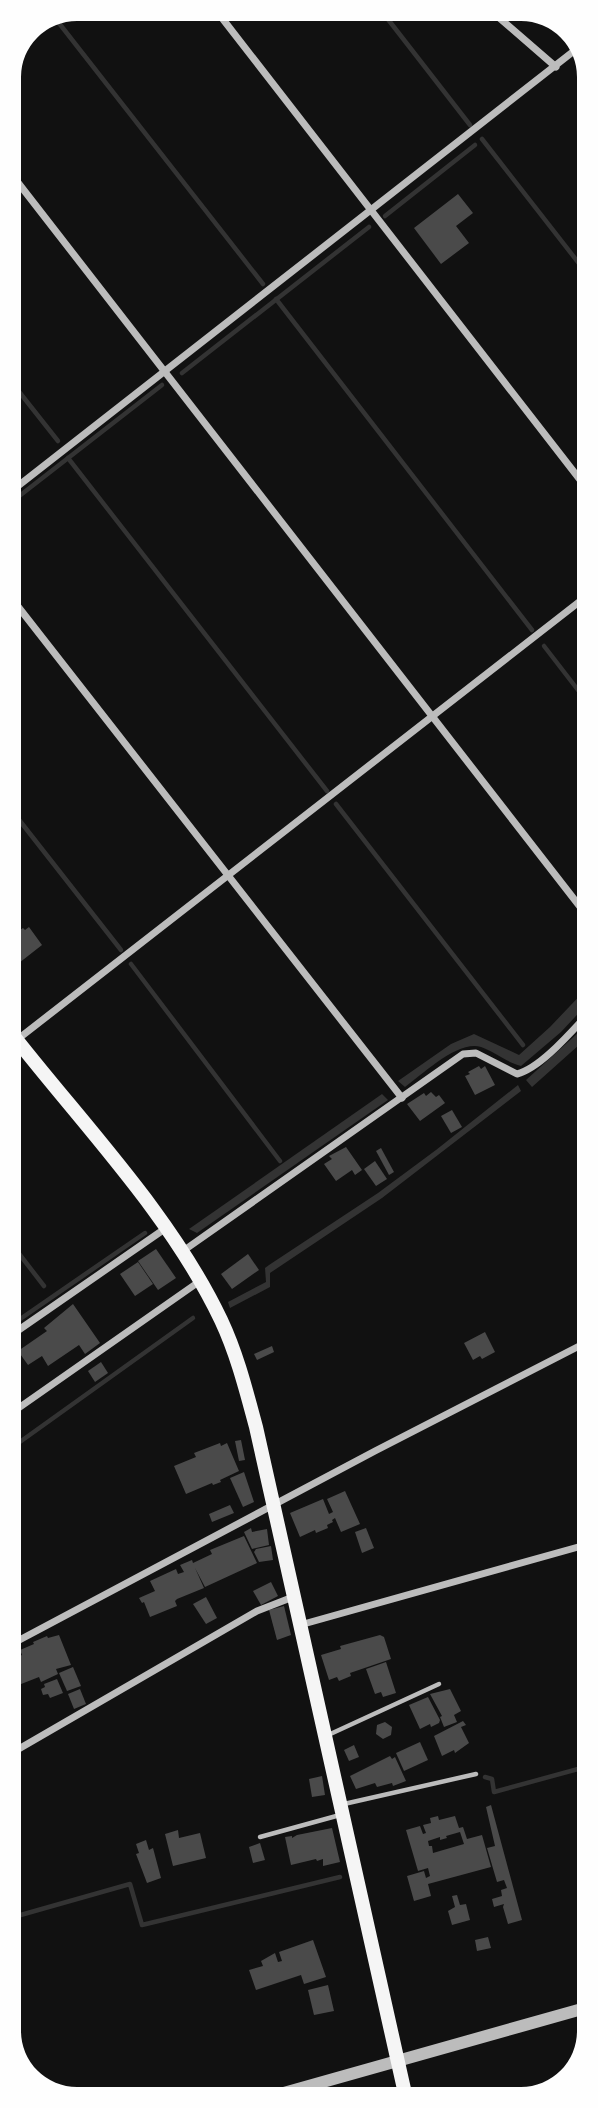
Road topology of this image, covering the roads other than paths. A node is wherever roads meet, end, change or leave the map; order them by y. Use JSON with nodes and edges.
{"nodes":[{"id":1,"x":224,"y":21,"type":"edge"},
{"id":2,"x":503,"y":21,"type":"edge"},
{"id":3,"x":572,"y":53,"type":"edge"},
{"id":4,"x":556,"y":67,"type":"junction"},
{"id":5,"x":21,"y":187,"type":"edge"},
{"id":6,"x":372,"y":211,"type":"junction"},
{"id":7,"x":164,"y":372,"type":"junction"},
{"id":8,"x":577,"y":476,"type":"edge"},
{"id":9,"x":21,"y":484,"type":"edge"},
{"id":10,"x":577,"y":605,"type":"edge"},
{"id":11,"x":21,"y":610,"type":"edge"},
{"id":12,"x":433,"y":717,"type":"junction"},
{"id":13,"x":229,"y":877,"type":"junction"},
{"id":14,"x":577,"y":901,"type":"edge"},
{"id":15,"x":577,"y":1026,"type":"edge"},
{"id":16,"x":21,"y":1032,"type":"edge"},
{"id":17,"x":21,"y":1050,"type":"edge"},
{"id":18,"x":402,"y":1098,"type":"junction"},
{"id":19,"x":167,"y":1227,"type":"junction"},
{"id":20,"x":183,"y":1251,"type":"junction"},
{"id":21,"x":201,"y":1281,"type":"junction"},
{"id":22,"x":21,"y":1328,"type":"edge"},
{"id":23,"x":577,"y":1347,"type":"edge"},
{"id":24,"x":21,"y":1406,"type":"edge"},
{"id":25,"x":273,"y":1505,"type":"junction"},
{"id":26,"x":577,"y":1547,"type":"edge"},
{"id":27,"x":293,"y":1597,"type":"junction"},
{"id":28,"x":299,"y":1625,"type":"junction"},
{"id":29,"x":21,"y":1639,"type":"edge"},
{"id":30,"x":439,"y":1684,"type":"dead end"},
{"id":31,"x":326,"y":1736,"type":"junction"},
{"id":32,"x":21,"y":1748,"type":"edge"},
{"id":33,"x":476,"y":1774,"type":"dead end"},
{"id":34,"x":342,"y":1810,"type":"junction"},
{"id":35,"x":260,"y":1837,"type":"dead end"},
{"id":36,"x":577,"y":2010,"type":"edge"},
{"id":37,"x":397,"y":2063,"type":"junction"},
{"id":38,"x":307,"y":2087,"type":"edge"},
{"id":39,"x":403,"y":2087,"type":"edge"}],
"edges":[{"from":1,"to":6,"type":"street"},
{"from":2,"to":4,"type":"street"},
{"from":3,"to":4,"type":"street"},
{"from":4,"to":6,"type":"street"},
{"from":5,"to":7,"type":"street"},
{"from":6,"to":7,"type":"street"},
{"from":6,"to":8,"type":"street"},
{"from":7,"to":9,"type":"street"},
{"from":7,"to":12,"type":"street"},
{"from":10,"to":12,"type":"street"},
{"from":11,"to":13,"type":"street"},
{"from":12,"to":13,"type":"street"},
{"from":12,"to":14,"type":"street"},
{"from":13,"to":16,"type":"street"},
{"from":13,"to":18,"type":"street"},
{"from":15,"to":18,"type":"street"},
{"from":17,"to":19,"type":"main road"},
{"from":18,"to":20,"type":"street"},
{"from":19,"to":20,"type":"main road"},
{"from":19,"to":22,"type":"street"},
{"from":20,"to":21,"type":"main road"},
{"from":21,"to":24,"type":"street"},
{"from":21,"to":25,"type":"main road"},
{"from":23,"to":25,"type":"street"},
{"from":25,"to":27,"type":"main road"},
{"from":25,"to":29,"type":"street"},
{"from":26,"to":28,"type":"street"},
{"from":27,"to":28,"type":"main road"},
{"from":27,"to":32,"type":"street"},
{"from":28,"to":31,"type":"main road"},
{"from":30,"to":31,"type":"lane"},
{"from":31,"to":34,"type":"main road"},
{"from":33,"to":34,"type":"lane"},
{"from":34,"to":35,"type":"lane"},
{"from":34,"to":37,"type":"main road"},
{"from":36,"to":37,"type":"street"},
{"from":37,"to":38,"type":"street"},
{"from":37,"to":39,"type":"main road"}]}
